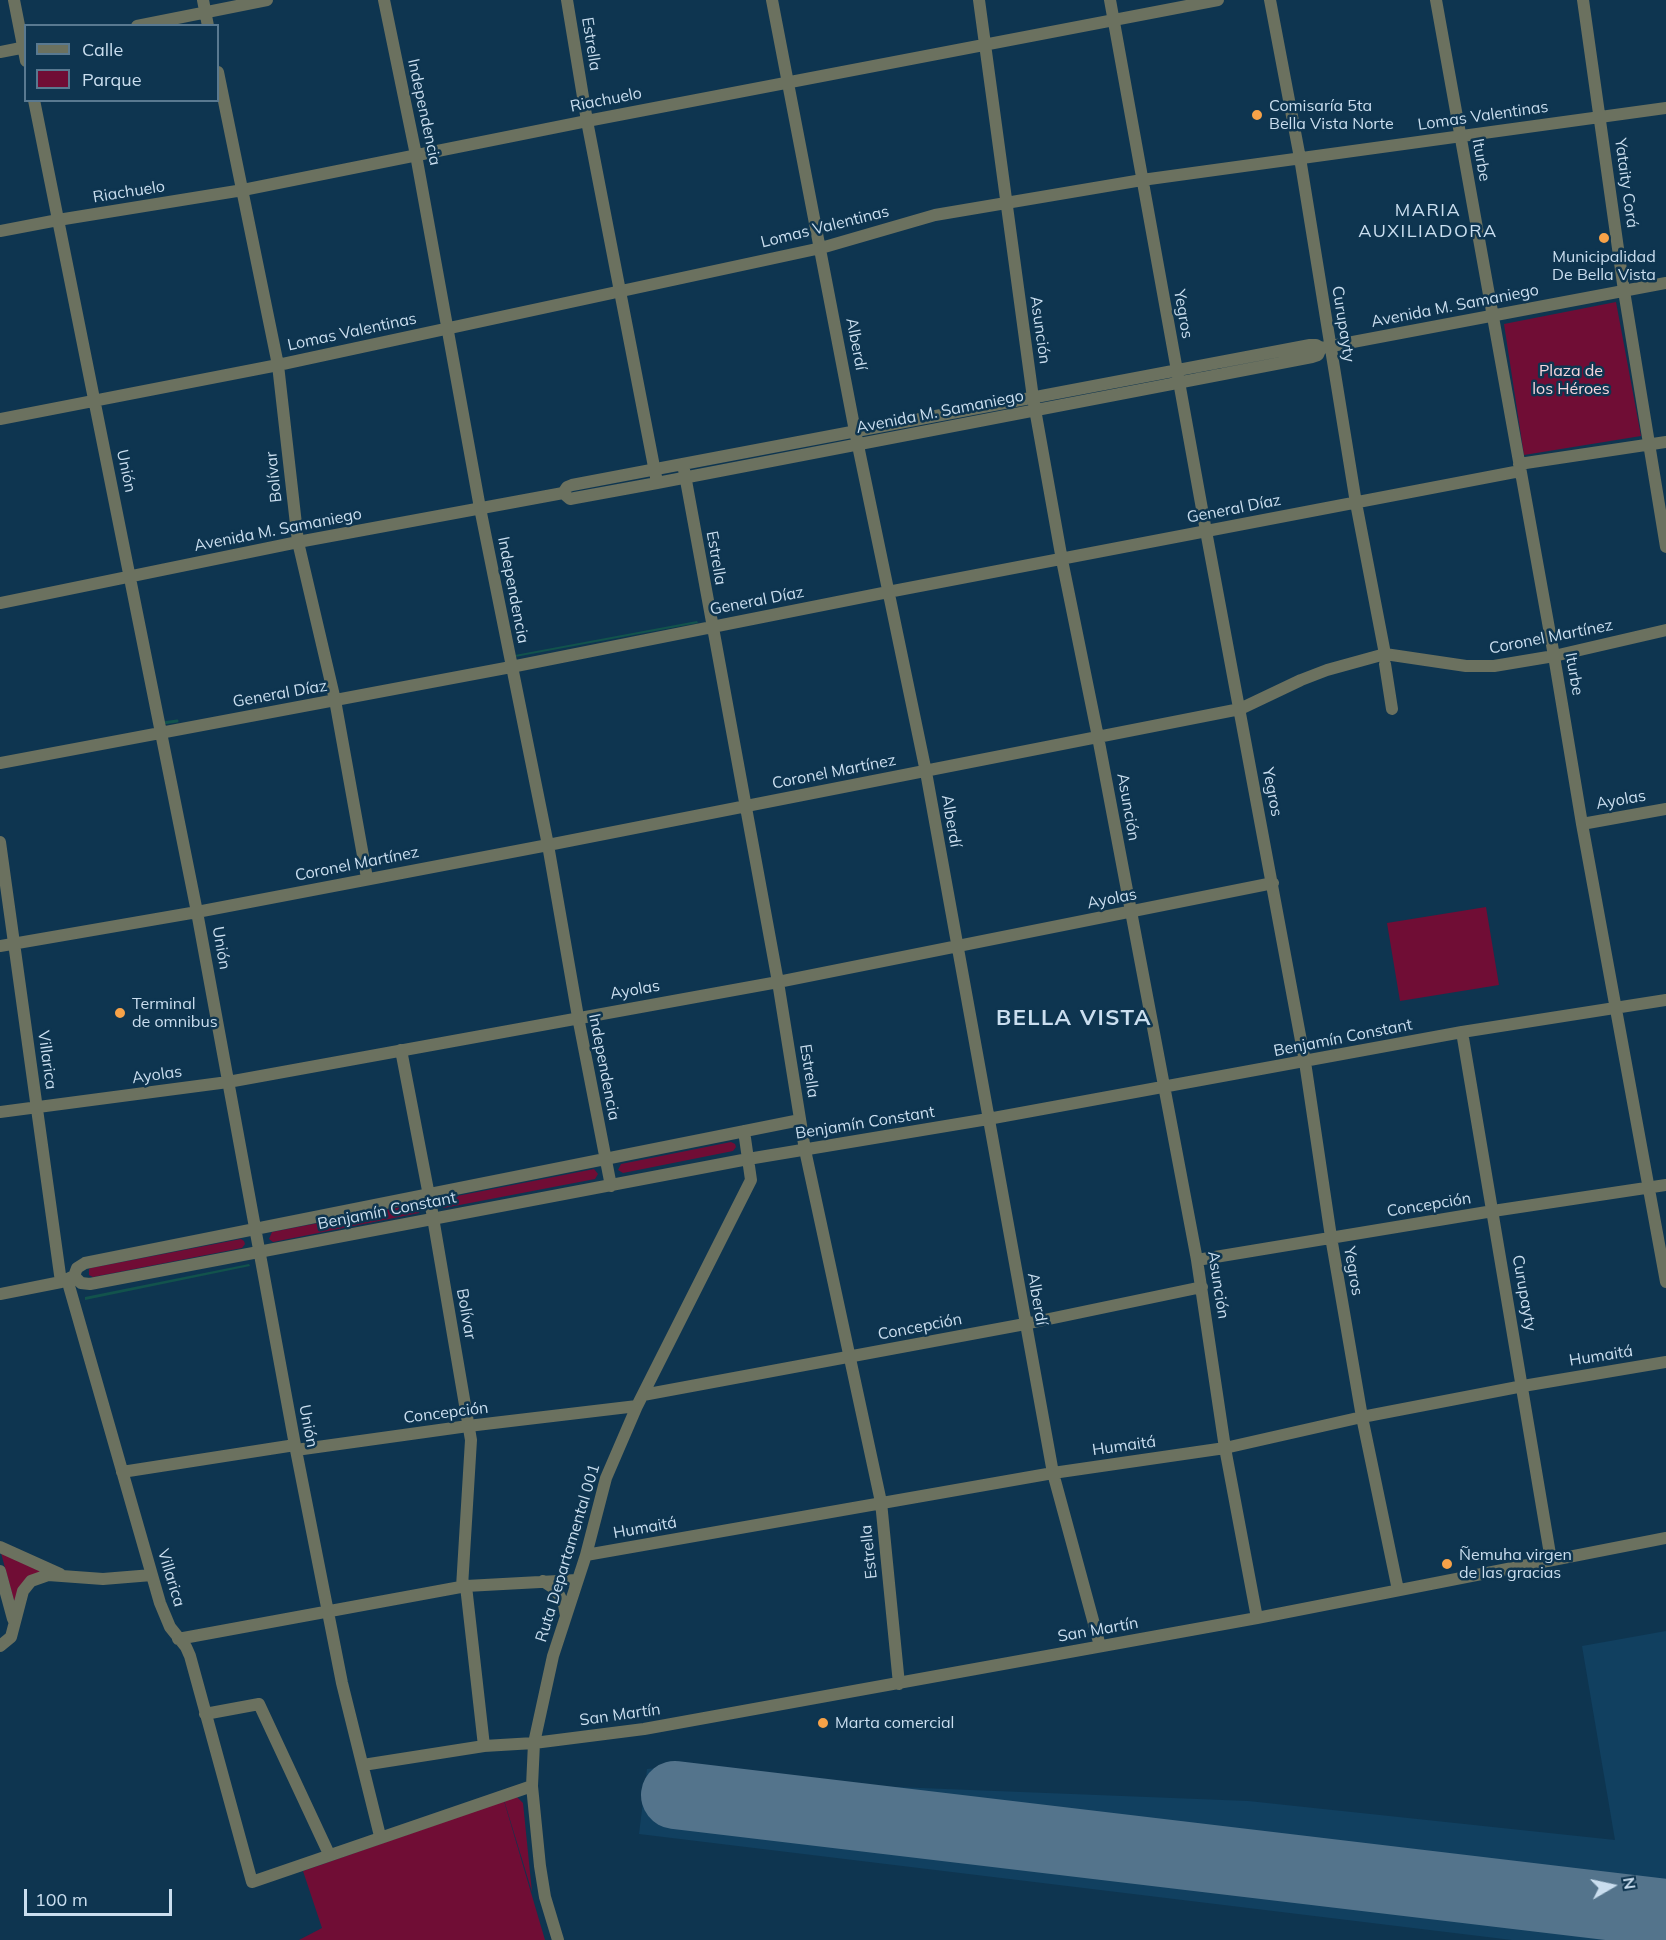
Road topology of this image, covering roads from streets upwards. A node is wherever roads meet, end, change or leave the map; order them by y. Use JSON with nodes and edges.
{"nodes":[{"id":1,"x":14,"y":0,"type":"edge"},
{"id":2,"x":267,"y":0,"type":"edge"},
{"id":3,"x":384,"y":0,"type":"edge"},
{"id":4,"x":567,"y":0,"type":"edge"},
{"id":5,"x":772,"y":0,"type":"edge"},
{"id":6,"x":979,"y":0,"type":"edge"},
{"id":7,"x":1110,"y":0,"type":"edge"},
{"id":8,"x":1218,"y":0,"type":"edge"},
{"id":9,"x":1270,"y":0,"type":"edge"},
{"id":10,"x":1436,"y":0,"type":"edge"},
{"id":11,"x":1583,"y":0,"type":"edge"},
{"id":12,"x":204,"y":6,"type":"edge"},
{"id":13,"x":1113,"y":19,"type":"junction"},
{"id":14,"x":144,"y":24,"type":"edge"},
{"id":15,"x":208,"y":24,"type":"edge"},
{"id":16,"x":983,"y":44,"type":"junction"},
{"id":17,"x":24,"y":48,"type":"edge"},
{"id":18,"x":0,"y":52,"type":"edge"},
{"id":19,"x":219,"y":77,"type":"edge"},
{"id":20,"x":788,"y":83,"type":"junction"},
{"id":21,"x":34,"y":102,"type":"edge"},
{"id":22,"x":1666,"y":108,"type":"edge"},
{"id":23,"x":1600,"y":117,"type":"junction"},
{"id":24,"x":587,"y":121,"type":"junction"},
{"id":25,"x":1460,"y":136,"type":"junction"},
{"id":26,"x":416,"y":155,"type":"junction"},
{"id":27,"x":1300,"y":158,"type":"junction"},
{"id":28,"x":1142,"y":180,"type":"junction"},
{"id":29,"x":243,"y":190,"type":"junction"},
{"id":30,"x":1006,"y":203,"type":"junction"},
{"id":31,"x":58,"y":220,"type":"junction"},
{"id":32,"x":0,"y":231,"type":"edge"},
{"id":33,"x":820,"y":248,"type":"junction"},
{"id":34,"x":1666,"y":283,"type":"edge"},
{"id":35,"x":1624,"y":291,"type":"junction"},
{"id":36,"x":620,"y":292,"type":"junction"},
{"id":37,"x":1492,"y":316,"type":"junction"},
{"id":38,"x":448,"y":329,"type":"junction"},
{"id":39,"x":1325,"y":347,"type":"junction"},
{"id":40,"x":278,"y":365,"type":"junction"},
{"id":41,"x":1178,"y":376,"type":"junction"},
{"id":42,"x":94,"y":401,"type":"junction"},
{"id":43,"x":1034,"y":404,"type":"junction"},
{"id":44,"x":0,"y":419,"type":"edge"},
{"id":45,"x":855,"y":431,"type":"junction"},
{"id":46,"x":1666,"y":442,"type":"edge"},
{"id":47,"x":858,"y":444,"type":"junction"},
{"id":48,"x":1651,"y":445,"type":"junction"},
{"id":49,"x":684,"y":464,"type":"junction"},
{"id":50,"x":1519,"y":467,"type":"junction"},
{"id":51,"x":654,"y":469,"type":"junction"},
{"id":52,"x":686,"y":477,"type":"junction"},
{"id":53,"x":657,"y":483,"type":"junction"},
{"id":54,"x":563,"y":493,"type":"junction"},
{"id":55,"x":1356,"y":503,"type":"junction"},
{"id":56,"x":480,"y":508,"type":"junction"},
{"id":57,"x":1206,"y":531,"type":"junction"},
{"id":58,"x":298,"y":542,"type":"junction"},
{"id":59,"x":1666,"y":547,"type":"edge"},
{"id":60,"x":1062,"y":560,"type":"junction"},
{"id":61,"x":131,"y":577,"type":"junction"},
{"id":62,"x":888,"y":592,"type":"junction"},
{"id":63,"x":0,"y":603,"type":"edge"},
{"id":64,"x":711,"y":622,"type":"junction"},
{"id":65,"x":1666,"y":630,"type":"edge"},
{"id":66,"x":1554,"y":656,"type":"junction"},
{"id":67,"x":1385,"y":659,"type":"junction"},
{"id":68,"x":509,"y":660,"type":"junction"},
{"id":69,"x":333,"y":694,"type":"junction"},
{"id":70,"x":1240,"y":709,"type":"junction"},
{"id":71,"x":1392,"y":709,"type":"dead end"},
{"id":72,"x":160,"y":727,"type":"junction"},
{"id":73,"x":1098,"y":737,"type":"junction"},
{"id":74,"x":0,"y":763,"type":"edge"},
{"id":75,"x":926,"y":772,"type":"junction"},
{"id":76,"x":747,"y":806,"type":"junction"},
{"id":77,"x":1666,"y":809,"type":"edge"},
{"id":78,"x":1582,"y":824,"type":"junction"},
{"id":79,"x":0,"y":842,"type":"edge"},
{"id":80,"x":548,"y":845,"type":"junction"},
{"id":81,"x":367,"y":878,"type":"junction"},
{"id":82,"x":1273,"y":884,"type":"junction"},
{"id":83,"x":197,"y":912,"type":"junction"},
{"id":84,"x":1131,"y":913,"type":"junction"},
{"id":85,"x":14,"y":943,"type":"junction"},
{"id":86,"x":0,"y":946,"type":"edge"},
{"id":87,"x":957,"y":946,"type":"junction"},
{"id":88,"x":778,"y":982,"type":"junction"},
{"id":89,"x":1666,"y":1000,"type":"edge"},
{"id":90,"x":1615,"y":1007,"type":"junction"},
{"id":91,"x":578,"y":1017,"type":"junction"},
{"id":92,"x":1462,"y":1032,"type":"junction"},
{"id":93,"x":401,"y":1050,"type":"junction"},
{"id":94,"x":1305,"y":1062,"type":"junction"},
{"id":95,"x":228,"y":1082,"type":"junction"},
{"id":96,"x":1166,"y":1087,"type":"junction"},
{"id":97,"x":37,"y":1107,"type":"junction"},
{"id":98,"x":0,"y":1112,"type":"edge"},
{"id":99,"x":988,"y":1119,"type":"junction"},
{"id":100,"x":800,"y":1120,"type":"junction"},
{"id":101,"x":744,"y":1131,"type":"junction"},
{"id":102,"x":805,"y":1150,"type":"junction"},
{"id":103,"x":606,"y":1159,"type":"junction"},
{"id":104,"x":748,"y":1159,"type":"junction"},
{"id":105,"x":611,"y":1185,"type":"junction"},
{"id":106,"x":1666,"y":1185,"type":"edge"},
{"id":107,"x":1648,"y":1188,"type":"junction"},
{"id":108,"x":428,"y":1194,"type":"junction"},
{"id":109,"x":1493,"y":1211,"type":"junction"},
{"id":110,"x":433,"y":1219,"type":"junction"},
{"id":111,"x":256,"y":1229,"type":"junction"},
{"id":112,"x":1331,"y":1238,"type":"junction"},
{"id":113,"x":261,"y":1259,"type":"junction"},
{"id":114,"x":1197,"y":1260,"type":"junction"},
{"id":115,"x":67,"y":1279,"type":"junction"},
{"id":116,"x":1666,"y":1282,"type":"edge"},
{"id":117,"x":1202,"y":1287,"type":"junction"},
{"id":118,"x":0,"y":1294,"type":"edge"},
{"id":119,"x":1025,"y":1324,"type":"junction"},
{"id":120,"x":851,"y":1357,"type":"junction"},
{"id":121,"x":1666,"y":1362,"type":"edge"},
{"id":122,"x":1523,"y":1386,"type":"junction"},
{"id":123,"x":640,"y":1401,"type":"junction"},
{"id":124,"x":1362,"y":1417,"type":"junction"},
{"id":125,"x":468,"y":1426,"type":"junction"},
{"id":126,"x":296,"y":1447,"type":"junction"},
{"id":127,"x":1225,"y":1448,"type":"junction"},
{"id":128,"x":122,"y":1472,"type":"junction"},
{"id":129,"x":1053,"y":1473,"type":"junction"},
{"id":130,"x":881,"y":1502,"type":"junction"},
{"id":131,"x":1666,"y":1538,"type":"edge"},
{"id":132,"x":0,"y":1547,"type":"edge"},
{"id":133,"x":585,"y":1555,"type":"junction"},
{"id":134,"x":1551,"y":1560,"type":"junction"},
{"id":135,"x":0,"y":1571,"type":"edge"},
{"id":136,"x":152,"y":1575,"type":"junction"},
{"id":137,"x":66,"y":1577,"type":"junction"},
{"id":138,"x":577,"y":1580,"type":"junction"},
{"id":139,"x":543,"y":1581,"type":"junction"},
{"id":140,"x":464,"y":1586,"type":"junction"},
{"id":141,"x":1398,"y":1590,"type":"junction"},
{"id":142,"x":328,"y":1611,"type":"junction"},
{"id":143,"x":566,"y":1616,"type":"junction"},
{"id":144,"x":1257,"y":1618,"type":"junction"},
{"id":145,"x":15,"y":1624,"type":"junction"},
{"id":146,"x":178,"y":1639,"type":"junction"},
{"id":147,"x":0,"y":1646,"type":"edge"},
{"id":148,"x":1100,"y":1646,"type":"junction"},
{"id":149,"x":899,"y":1684,"type":"junction"},
{"id":150,"x":205,"y":1714,"type":"junction"},
{"id":151,"x":534,"y":1743,"type":"junction"},
{"id":152,"x":484,"y":1746,"type":"junction"},
{"id":153,"x":363,"y":1765,"type":"junction"},
{"id":154,"x":532,"y":1786,"type":"junction"},
{"id":155,"x":380,"y":1836,"type":"junction"},
{"id":156,"x":329,"y":1854,"type":"junction"},
{"id":157,"x":558,"y":1940,"type":"edge"}],
"edges":[{"from":1,"to":17,"type":"street"},
{"from":2,"to":12,"type":"street"},
{"from":3,"to":26,"type":"street","name":"Independencia"},
{"from":4,"to":24,"type":"street","name":"Estrella"},
{"from":5,"to":20,"type":"street","name":"Alberdí"},
{"from":6,"to":16,"type":"street","name":"Asunción"},
{"from":7,"to":13,"type":"street","name":"Yegros"},
{"from":8,"to":13,"type":"street","name":"Riachuelo"},
{"from":9,"to":27,"type":"street","name":"Curupayty"},
{"from":10,"to":25,"type":"street","name":"Iturbe"},
{"from":11,"to":23,"type":"street","name":"Yataity Corá"},
{"from":12,"to":14,"type":"street"},
{"from":12,"to":15,"type":"street"},
{"from":13,"to":16,"type":"street","name":"Riachuelo"},
{"from":13,"to":28,"type":"street","name":"Yegros"},
{"from":16,"to":20,"type":"street","name":"Riachuelo"},
{"from":16,"to":30,"type":"street","name":"Asunción"},
{"from":17,"to":18,"type":"street"},
{"from":19,"to":29,"type":"street","name":"Bolívar"},
{"from":20,"to":24,"type":"street","name":"Riachuelo"},
{"from":20,"to":33,"type":"street","name":"Alberdí"},
{"from":21,"to":31,"type":"street","name":"Unión"},
{"from":22,"to":23,"type":"street","name":"Lomas Valentinas"},
{"from":23,"to":25,"type":"street","name":"Lomas Valentinas"},
{"from":23,"to":35,"type":"street","name":"Yataity Corá"},
{"from":24,"to":26,"type":"street","name":"Riachuelo"},
{"from":24,"to":36,"type":"street","name":"Estrella"},
{"from":25,"to":27,"type":"street","name":"Lomas Valentinas"},
{"from":25,"to":37,"type":"street","name":"Iturbe"},
{"from":26,"to":29,"type":"street","name":"Riachuelo"},
{"from":26,"to":38,"type":"street","name":"Independencia"},
{"from":27,"to":28,"type":"street","name":"Lomas Valentinas"},
{"from":27,"to":39,"type":"street","name":"Curupayty"},
{"from":28,"to":30,"type":"street","name":"Lomas Valentinas"},
{"from":28,"to":41,"type":"street","name":"Yegros"},
{"from":29,"to":31,"type":"street","name":"Riachuelo"},
{"from":29,"to":40,"type":"street","name":"Bolívar"},
{"from":30,"to":33,"type":"street","name":"Lomas Valentinas"},
{"from":30,"to":43,"type":"street","name":"Asunción"},
{"from":31,"to":32,"type":"street","name":"Riachuelo"},
{"from":31,"to":42,"type":"street","name":"Unión"},
{"from":33,"to":36,"type":"street","name":"Lomas Valentinas"},
{"from":33,"to":45,"type":"street","name":"Alberdí"},
{"from":34,"to":35,"type":"street","name":"Avenida M. Samaniego"},
{"from":35,"to":37,"type":"street","name":"Avenida M. Samaniego"},
{"from":35,"to":48,"type":"street","name":"Yataity Corá"},
{"from":36,"to":38,"type":"street","name":"Lomas Valentinas"},
{"from":36,"to":51,"type":"street","name":"Estrella"},
{"from":37,"to":39,"type":"street","name":"Avenida M. Samaniego"},
{"from":37,"to":50,"type":"street","name":"Iturbe"},
{"from":38,"to":40,"type":"street","name":"Lomas Valentinas"},
{"from":38,"to":56,"type":"street","name":"Independencia"},
{"from":39,"to":41,"type":"street","name":"Avenida M. Samaniego"},
{"from":39,"to":55,"type":"street","name":"Curupayty"},
{"from":40,"to":42,"type":"street","name":"Lomas Valentinas"},
{"from":40,"to":58,"type":"street","name":"Bolívar"},
{"from":41,"to":43,"type":"street","name":"Avenida M. Samaniego"},
{"from":41,"to":57,"type":"street","name":"Yegros"},
{"from":42,"to":44,"type":"street","name":"Lomas Valentinas"},
{"from":42,"to":61,"type":"street","name":"Unión"},
{"from":43,"to":45,"type":"street","name":"Avenida M. Samaniego"},
{"from":43,"to":47,"type":"street","name":"Avenida M. Samaniego"},
{"from":43,"to":60,"type":"street","name":"Asunción"},
{"from":45,"to":47,"type":"street","name":"Alberdí"},
{"from":45,"to":49,"type":"street","name":"Avenida M. Samaniego"},
{"from":46,"to":48,"type":"street","name":"General Díaz"},
{"from":47,"to":52,"type":"street","name":"Avenida M. Samaniego"},
{"from":47,"to":62,"type":"street","name":"Alberdí"},
{"from":48,"to":50,"type":"street","name":"General Díaz"},
{"from":48,"to":59,"type":"street","name":"Yataity Corá"},
{"from":49,"to":51,"type":"street","name":"Avenida M. Samaniego"},
{"from":49,"to":52,"type":"street","name":"Estrella"},
{"from":50,"to":55,"type":"street","name":"General Díaz"},
{"from":50,"to":66,"type":"street","name":"Iturbe"},
{"from":51,"to":53,"type":"street","name":"Estrella"},
{"from":51,"to":54,"type":"street","name":"Avenida M. Samaniego"},
{"from":52,"to":53,"type":"street","name":"Avenida M. Samaniego"},
{"from":52,"to":64,"type":"street","name":"Estrella"},
{"from":53,"to":54,"type":"street","name":"Avenida M. Samaniego"},
{"from":54,"to":56,"type":"street","name":"Avenida M. Samaniego"},
{"from":55,"to":57,"type":"street","name":"General Díaz"},
{"from":55,"to":67,"type":"street","name":"Curupayty"},
{"from":56,"to":58,"type":"street","name":"Avenida M. Samaniego"},
{"from":56,"to":68,"type":"street","name":"Independencia"},
{"from":57,"to":60,"type":"street","name":"General Díaz"},
{"from":57,"to":70,"type":"street","name":"Yegros"},
{"from":58,"to":61,"type":"street","name":"Avenida M. Samaniego"},
{"from":58,"to":69,"type":"street","name":"Bolívar"},
{"from":60,"to":62,"type":"street","name":"General Díaz"},
{"from":60,"to":73,"type":"street","name":"Asunción"},
{"from":61,"to":63,"type":"street","name":"Avenida M. Samaniego"},
{"from":61,"to":72,"type":"street","name":"Unión"},
{"from":62,"to":64,"type":"street","name":"General Díaz"},
{"from":62,"to":75,"type":"street","name":"Alberdí"},
{"from":64,"to":68,"type":"street","name":"General Díaz"},
{"from":64,"to":76,"type":"street","name":"Estrella"},
{"from":65,"to":66,"type":"street","name":"Coronel Martínez"},
{"from":66,"to":67,"type":"street","name":"Coronel Martínez"},
{"from":66,"to":78,"type":"street","name":"Iturbe"},
{"from":67,"to":70,"type":"street","name":"Coronel Martínez"},
{"from":67,"to":71,"type":"street","name":"Curupayty"},
{"from":68,"to":69,"type":"street","name":"General Díaz"},
{"from":68,"to":80,"type":"street","name":"Independencia"},
{"from":69,"to":72,"type":"street","name":"General Díaz"},
{"from":69,"to":81,"type":"street","name":"Bolívar"},
{"from":70,"to":73,"type":"street","name":"Coronel Martínez"},
{"from":70,"to":82,"type":"street","name":"Yegros"},
{"from":72,"to":74,"type":"street","name":"General Díaz"},
{"from":72,"to":83,"type":"street","name":"Unión"},
{"from":73,"to":75,"type":"street","name":"Coronel Martínez"},
{"from":73,"to":84,"type":"street","name":"Asunción"},
{"from":75,"to":76,"type":"street","name":"Coronel Martínez"},
{"from":75,"to":87,"type":"street","name":"Alberdí"},
{"from":76,"to":80,"type":"street","name":"Coronel Martínez"},
{"from":76,"to":88,"type":"street","name":"Estrella"},
{"from":77,"to":78,"type":"street","name":"Ayolas"},
{"from":78,"to":90,"type":"street","name":"Iturbe"},
{"from":79,"to":85,"type":"street","name":"Villarica"},
{"from":80,"to":81,"type":"street","name":"Coronel Martínez"},
{"from":80,"to":91,"type":"street","name":"Independencia"},
{"from":81,"to":83,"type":"street","name":"Coronel Martínez"},
{"from":82,"to":84,"type":"street","name":"Ayolas"},
{"from":82,"to":94,"type":"street","name":"Yegros"},
{"from":83,"to":85,"type":"street","name":"Coronel Martínez"},
{"from":83,"to":95,"type":"street","name":"Unión"},
{"from":84,"to":87,"type":"street","name":"Ayolas"},
{"from":84,"to":96,"type":"street","name":"Asunción"},
{"from":85,"to":86,"type":"street","name":"Coronel Martínez"},
{"from":85,"to":97,"type":"street","name":"Villarica"},
{"from":87,"to":88,"type":"street","name":"Ayolas"},
{"from":87,"to":99,"type":"street","name":"Alberdí"},
{"from":88,"to":91,"type":"street","name":"Ayolas"},
{"from":88,"to":100,"type":"street","name":"Estrella"},
{"from":89,"to":90,"type":"street","name":"Benjamín Constant"},
{"from":90,"to":92,"type":"street","name":"Benjamín Constant"},
{"from":90,"to":107,"type":"street","name":"Iturbe"},
{"from":91,"to":93,"type":"street","name":"Ayolas"},
{"from":91,"to":103,"type":"street","name":"Independencia"},
{"from":92,"to":94,"type":"street","name":"Benjamín Constant"},
{"from":92,"to":109,"type":"street","name":"Curupayty"},
{"from":93,"to":95,"type":"street","name":"Ayolas"},
{"from":93,"to":108,"type":"street","name":"Bolívar"},
{"from":94,"to":96,"type":"street","name":"Benjamín Constant"},
{"from":94,"to":112,"type":"street","name":"Yegros"},
{"from":95,"to":97,"type":"street","name":"Ayolas"},
{"from":95,"to":111,"type":"street","name":"Unión"},
{"from":96,"to":99,"type":"street","name":"Benjamín Constant"},
{"from":96,"to":114,"type":"street","name":"Asunción"},
{"from":97,"to":98,"type":"street","name":"Ayolas"},
{"from":97,"to":115,"type":"street","name":"Villarica"},
{"from":99,"to":102,"type":"street","name":"Benjamín Constant"},
{"from":99,"to":119,"type":"street","name":"Alberdí"},
{"from":100,"to":101,"type":"street","name":"Benjamín Constant"},
{"from":100,"to":102,"type":"street","name":"Estrella"},
{"from":101,"to":103,"type":"street","name":"Benjamín Constant"},
{"from":101,"to":104,"type":"street","name":"Ruta Departamental 001"},
{"from":102,"to":104,"type":"street","name":"Benjamín Constant"},
{"from":102,"to":120,"type":"street","name":"Estrella"},
{"from":103,"to":105,"type":"street","name":"Independencia"},
{"from":103,"to":108,"type":"street","name":"Benjamín Constant"},
{"from":104,"to":105,"type":"street","name":"Benjamín Constant"},
{"from":104,"to":123,"type":"street","name":"Ruta Departamental 001"},
{"from":105,"to":110,"type":"street","name":"Benjamín Constant"},
{"from":106,"to":107,"type":"street","name":"Concepción"},
{"from":107,"to":109,"type":"street","name":"Concepción"},
{"from":107,"to":116,"type":"street","name":"Iturbe"},
{"from":108,"to":110,"type":"street","name":"Bolívar"},
{"from":108,"to":111,"type":"street","name":"Benjamín Constant"},
{"from":109,"to":112,"type":"street","name":"Concepción"},
{"from":109,"to":122,"type":"street","name":"Curupayty"},
{"from":110,"to":113,"type":"street","name":"Benjamín Constant"},
{"from":110,"to":125,"type":"street","name":"Bolívar"},
{"from":111,"to":113,"type":"street","name":"Unión"},
{"from":111,"to":115,"type":"street","name":"Benjamín Constant"},
{"from":112,"to":114,"type":"street","name":"Concepción"},
{"from":112,"to":124,"type":"street","name":"Yegros"},
{"from":113,"to":115,"type":"street","name":"Benjamín Constant"},
{"from":113,"to":126,"type":"street","name":"Unión"},
{"from":114,"to":117,"type":"street","name":"Asunción"},
{"from":115,"to":118,"type":"street","name":"Benjamín Constant"},
{"from":115,"to":128,"type":"street","name":"Villarica"},
{"from":117,"to":119,"type":"street","name":"Concepción"},
{"from":117,"to":127,"type":"street","name":"Asunción"},
{"from":119,"to":120,"type":"street","name":"Concepción"},
{"from":119,"to":129,"type":"street","name":"Alberdí"},
{"from":120,"to":123,"type":"street","name":"Concepción"},
{"from":120,"to":130,"type":"street","name":"Estrella"},
{"from":121,"to":122,"type":"street","name":"Humaitá"},
{"from":122,"to":124,"type":"street","name":"Humaitá"},
{"from":122,"to":134,"type":"street","name":"Curupayty"},
{"from":123,"to":125,"type":"street","name":"Concepción"},
{"from":123,"to":133,"type":"street","name":"Ruta Departamental 001"},
{"from":124,"to":127,"type":"street","name":"Humaitá"},
{"from":124,"to":141,"type":"street","name":"Yegros"},
{"from":125,"to":126,"type":"street","name":"Concepción"},
{"from":125,"to":140,"type":"street","name":"Bolívar"},
{"from":126,"to":128,"type":"street","name":"Concepción"},
{"from":126,"to":142,"type":"street","name":"Unión"},
{"from":127,"to":129,"type":"street","name":"Humaitá"},
{"from":127,"to":144,"type":"street","name":"Asunción"},
{"from":128,"to":136,"type":"street","name":"Villarica"},
{"from":129,"to":130,"type":"street","name":"Humaitá"},
{"from":129,"to":148,"type":"street","name":"Alberdí"},
{"from":130,"to":133,"type":"street","name":"Humaitá"},
{"from":130,"to":149,"type":"street","name":"Estrella"},
{"from":131,"to":134,"type":"street","name":"San Martín"},
{"from":132,"to":137,"type":"street"},
{"from":133,"to":138,"type":"street","name":"Ruta Departamental 001"},
{"from":134,"to":141,"type":"street","name":"San Martín"},
{"from":135,"to":145,"type":"street"},
{"from":136,"to":137,"type":"street"},
{"from":136,"to":146,"type":"street","name":"Villarica"},
{"from":137,"to":145,"type":"street"},
{"from":138,"to":139,"type":"street"},
{"from":138,"to":143,"type":"street","name":"Ruta Departamental 001"},
{"from":139,"to":140,"type":"street"},
{"from":139,"to":143,"type":"street"},
{"from":140,"to":142,"type":"street"},
{"from":140,"to":152,"type":"street","name":"Bolívar"},
{"from":141,"to":144,"type":"street","name":"San Martín"},
{"from":142,"to":146,"type":"street"},
{"from":142,"to":153,"type":"street","name":"Unión"},
{"from":143,"to":151,"type":"street","name":"Ruta Departamental 001"},
{"from":144,"to":148,"type":"street","name":"San Martín"},
{"from":145,"to":147,"type":"street"},
{"from":146,"to":150,"type":"street","name":"Villarica"},
{"from":148,"to":149,"type":"street","name":"San Martín"},
{"from":149,"to":151,"type":"street","name":"San Martín"},
{"from":150,"to":156,"type":"street"},
{"from":150,"to":156,"type":"street","name":"Villarica"},
{"from":151,"to":152,"type":"street","name":"San Martín"},
{"from":151,"to":154,"type":"street","name":"Ruta Departamental 001"},
{"from":152,"to":153,"type":"street","name":"San Martín"},
{"from":153,"to":155,"type":"street","name":"Unión"},
{"from":154,"to":155,"type":"street"},
{"from":154,"to":157,"type":"street","name":"Ruta Departamental 001"},
{"from":155,"to":156,"type":"street"}]}
